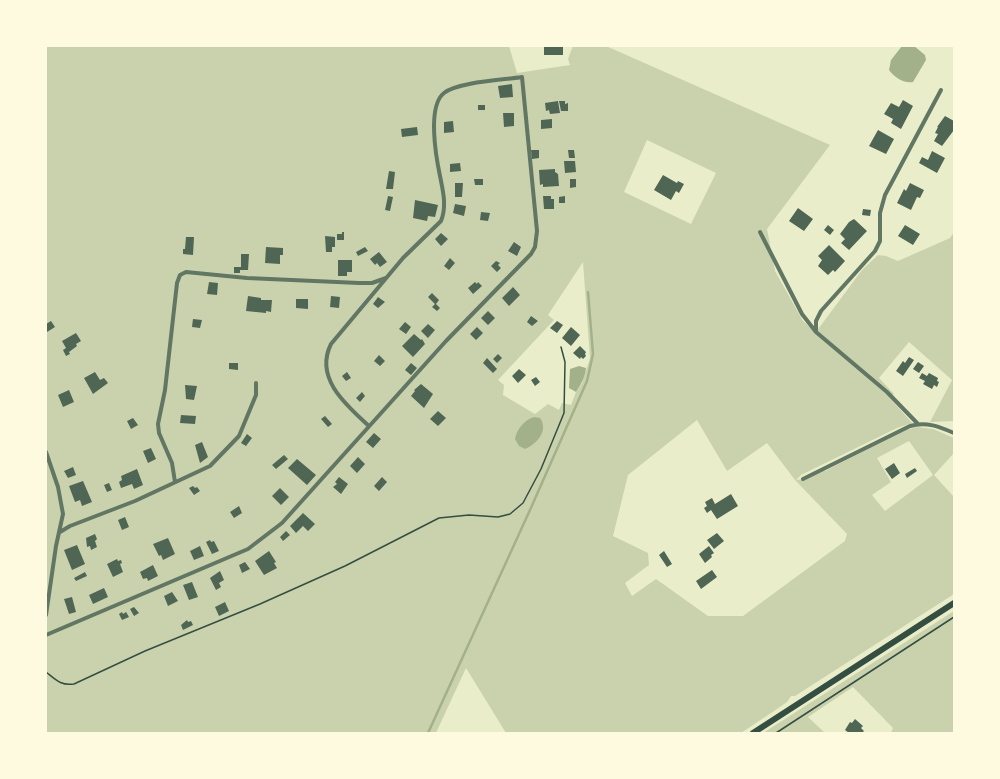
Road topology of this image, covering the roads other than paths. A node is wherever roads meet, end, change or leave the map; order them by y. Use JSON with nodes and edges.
{"nodes":[{"id":1,"x":941,"y":90,"type":"dead end"},
{"id":2,"x":760,"y":232,"type":"dead end"},
{"id":3,"x":386,"y":278,"type":"junction"},
{"id":4,"x":816,"y":332,"type":"junction"},
{"id":5,"x":256,"y":383,"type":"dead end"},
{"id":6,"x":918,"y":424,"type":"junction"},
{"id":7,"x":369,"y":426,"type":"junction"},
{"id":8,"x":954,"y":433,"type":"edge"},
{"id":9,"x":46,"y":452,"type":"edge"},
{"id":10,"x":803,"y":479,"type":"dead end"},
{"id":11,"x":176,"y":482,"type":"junction"},
{"id":12,"x":60,"y":532,"type":"junction"},
{"id":13,"x":954,"y":603,"type":"edge"},
{"id":14,"x":46,"y":615,"type":"edge"},
{"id":15,"x":46,"y":635,"type":"edge"},
{"id":16,"x":753,"y":733,"type":"edge"}],
"edges":[{"from":1,"to":4,"type":"street"},
{"from":2,"to":4,"type":"street"},
{"from":3,"to":7,"type":"street"},
{"from":3,"to":7,"type":"street"},
{"from":3,"to":11,"type":"street"},
{"from":4,"to":6,"type":"street"},
{"from":5,"to":11,"type":"street"},
{"from":6,"to":8,"type":"street"},
{"from":6,"to":10,"type":"street"},
{"from":7,"to":15,"type":"street"},
{"from":9,"to":12,"type":"street"},
{"from":11,"to":12,"type":"street"},
{"from":12,"to":14,"type":"street"},
{"from":13,"to":16,"type":"main road"}]}
